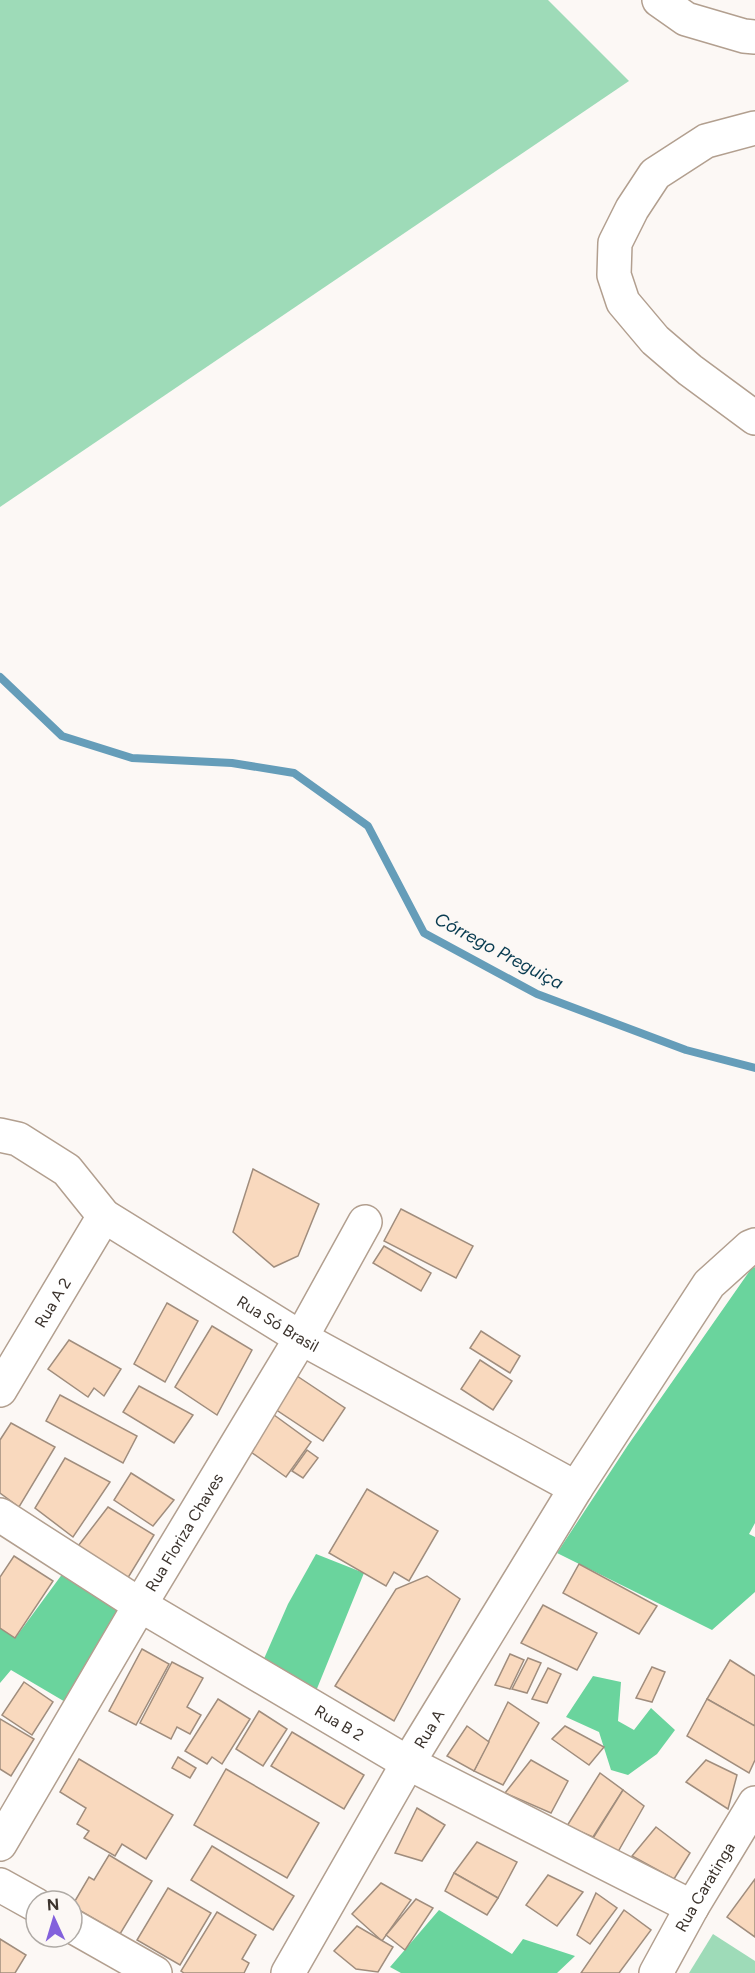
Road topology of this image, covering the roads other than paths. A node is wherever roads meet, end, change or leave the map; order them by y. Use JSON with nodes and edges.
{"nodes":[{"id":1,"x":659,"y":0,"type":"edge"},
{"id":2,"x":755,"y":37,"type":"edge"},
{"id":3,"x":755,"y":128,"type":"edge"},
{"id":4,"x":755,"y":418,"type":"edge"},
{"id":5,"x":0,"y":1135,"type":"edge"},
{"id":6,"x":104,"y":1216,"type":"junction"},
{"id":7,"x":365,"y":1222,"type":"dead end"},
{"id":8,"x":755,"y":1245,"type":"edge"},
{"id":9,"x":301,"y":1338,"type":"junction"},
{"id":10,"x":0,"y":1390,"type":"edge"},
{"id":11,"x":576,"y":1488,"type":"junction"},
{"id":12,"x":0,"y":1515,"type":"edge"},
{"id":13,"x":140,"y":1605,"type":"junction"},
{"id":14,"x":408,"y":1763,"type":"junction"},
{"id":15,"x":755,"y":1803,"type":"edge"},
{"id":16,"x":0,"y":1844,"type":"edge"},
{"id":17,"x":0,"y":1885,"type":"edge"},
{"id":18,"x":24,"y":1898,"type":"edge"},
{"id":19,"x":692,"y":1907,"type":"junction"},
{"id":20,"x":84,"y":1933,"type":"edge"},
{"id":21,"x":155,"y":1973,"type":"edge"},
{"id":22,"x":288,"y":1973,"type":"edge"},
{"id":23,"x":656,"y":1973,"type":"edge"}],
"edges":[{"from":1,"to":2,"type":"street"},
{"from":3,"to":4,"type":"street"},
{"from":5,"to":6,"type":"street","name":"Rua Só Brasil"},
{"from":6,"to":9,"type":"street","name":"Rua Só Brasil"},
{"from":6,"to":10,"type":"street","name":"Rua A 2"},
{"from":7,"to":9,"type":"street","name":"Rua Floriza Chaves"},
{"from":8,"to":11,"type":"street","name":"Rua A"},
{"from":9,"to":11,"type":"street","name":"Rua Só Brasil"},
{"from":9,"to":13,"type":"street","name":"Rua Floriza Chaves"},
{"from":11,"to":14,"type":"street","name":"Rua A"},
{"from":12,"to":13,"type":"street","name":"Rua B 2"},
{"from":13,"to":14,"type":"street","name":"Rua B 2"},
{"from":13,"to":16,"type":"street","name":"Rua Floriza Chaves"},
{"from":14,"to":19,"type":"street","name":"Rua B 2"},
{"from":14,"to":22,"type":"street","name":"Rua A"},
{"from":15,"to":19,"type":"street","name":"Rua Caratinga"},
{"from":17,"to":18,"type":"street"},
{"from":19,"to":23,"type":"street","name":"Rua Caratinga"},
{"from":20,"to":21,"type":"street"}]}
